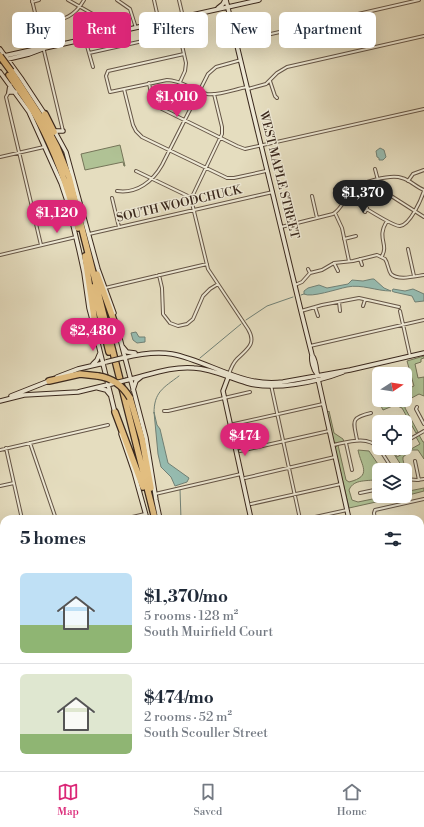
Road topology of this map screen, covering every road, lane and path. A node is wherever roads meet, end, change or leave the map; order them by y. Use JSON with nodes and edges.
{"nodes":[{"id":1,"x":39,"y":0,"type":"edge"},
{"id":2,"x":68,"y":0,"type":"edge"},
{"id":3,"x":84,"y":0,"type":"edge"},
{"id":4,"x":117,"y":0,"type":"edge"},
{"id":5,"x":154,"y":0,"type":"edge"},
{"id":6,"x":179,"y":0,"type":"edge"},
{"id":7,"x":226,"y":0,"type":"edge"},
{"id":8,"x":259,"y":0,"type":"edge"},
{"id":9,"x":419,"y":0,"type":"edge"},
{"id":10,"x":32,"y":1,"type":"edge"},
{"id":11,"x":240,"y":4,"type":"junction"},
{"id":12,"x":80,"y":7,"type":"junction"},
{"id":13,"x":228,"y":7,"type":"junction"},
{"id":14,"x":217,"y":10,"type":"junction"},
{"id":15,"x":35,"y":12,"type":"edge"},
{"id":16,"x":89,"y":12,"type":"edge"},
{"id":17,"x":157,"y":12,"type":"edge"},
{"id":18,"x":182,"y":12,"type":"edge"},
{"id":19,"x":207,"y":12,"type":"edge"},
{"id":20,"x":229,"y":12,"type":"edge"},
{"id":21,"x":232,"y":12,"type":"edge"},
{"id":22,"x":65,"y":18,"type":"edge"},
{"id":23,"x":139,"y":27,"type":"edge"},
{"id":24,"x":136,"y":28,"type":"junction"},
{"id":25,"x":131,"y":29,"type":"edge"},
{"id":26,"x":271,"y":34,"type":"edge"},
{"id":27,"x":424,"y":36,"type":"edge"},
{"id":28,"x":73,"y":42,"type":"edge"},
{"id":29,"x":139,"y":42,"type":"edge"},
{"id":30,"x":88,"y":48,"type":"edge"},
{"id":31,"x":183,"y":48,"type":"edge"},
{"id":32,"x":238,"y":48,"type":"edge"},
{"id":33,"x":0,"y":49,"type":"edge"},
{"id":34,"x":44,"y":49,"type":"junction"},
{"id":35,"x":89,"y":54,"type":"junction"},
{"id":36,"x":184,"y":54,"type":"junction"},
{"id":37,"x":3,"y":57,"type":"edge"},
{"id":38,"x":18,"y":57,"type":"junction"},
{"id":39,"x":241,"y":60,"type":"junction"},
{"id":40,"x":0,"y":62,"type":"edge"},
{"id":41,"x":93,"y":67,"type":"dead end"},
{"id":42,"x":8,"y":71,"type":"edge"},
{"id":43,"x":270,"y":81,"type":"junction"},
{"id":44,"x":180,"y":82,"type":"junction"},
{"id":45,"x":149,"y":83,"type":"junction"},
{"id":46,"x":10,"y":85,"type":"junction"},
{"id":47,"x":247,"y":88,"type":"junction"},
{"id":48,"x":124,"y":89,"type":"junction"},
{"id":49,"x":199,"y":91,"type":"junction"},
{"id":50,"x":9,"y":92,"type":"junction"},
{"id":51,"x":16,"y":92,"type":"junction"},
{"id":52,"x":214,"y":94,"type":"junction"},
{"id":53,"x":277,"y":98,"type":"dead end"},
{"id":54,"x":424,"y":109,"type":"edge"},
{"id":55,"x":29,"y":112,"type":"junction"},
{"id":56,"x":45,"y":114,"type":"junction"},
{"id":57,"x":184,"y":120,"type":"junction"},
{"id":58,"x":55,"y":131,"type":"junction"},
{"id":59,"x":63,"y":131,"type":"junction"},
{"id":60,"x":59,"y":137,"type":"junction"},
{"id":61,"x":220,"y":138,"type":"junction"},
{"id":62,"x":45,"y":146,"type":"junction"},
{"id":63,"x":262,"y":146,"type":"junction"},
{"id":64,"x":169,"y":150,"type":"junction"},
{"id":65,"x":19,"y":152,"type":"junction"},
{"id":66,"x":0,"y":156,"type":"edge"},
{"id":67,"x":206,"y":168,"type":"junction"},
{"id":68,"x":376,"y":169,"type":"dead end"},
{"id":69,"x":424,"y":170,"type":"edge"},
{"id":70,"x":136,"y":171,"type":"dead end"},
{"id":71,"x":268,"y":171,"type":"junction"},
{"id":72,"x":152,"y":179,"type":"junction"},
{"id":73,"x":378,"y":180,"type":"junction"},
{"id":74,"x":408,"y":181,"type":"junction"},
{"id":75,"x":335,"y":189,"type":"dead end"},
{"id":76,"x":424,"y":190,"type":"edge"},
{"id":77,"x":117,"y":191,"type":"dead end"},
{"id":78,"x":70,"y":192,"type":"junction"},
{"id":79,"x":273,"y":192,"type":"junction"},
{"id":80,"x":312,"y":196,"type":"dead end"},
{"id":81,"x":348,"y":196,"type":"junction"},
{"id":82,"x":112,"y":198,"type":"dead end"},
{"id":83,"x":192,"y":198,"type":"junction"},
{"id":84,"x":290,"y":201,"type":"dead end"},
{"id":85,"x":367,"y":208,"type":"junction"},
{"id":86,"x":194,"y":210,"type":"junction"},
{"id":87,"x":414,"y":211,"type":"junction"},
{"id":88,"x":364,"y":212,"type":"dead end"},
{"id":89,"x":335,"y":213,"type":"junction"},
{"id":90,"x":424,"y":217,"type":"edge"},
{"id":91,"x":317,"y":219,"type":"junction"},
{"id":92,"x":387,"y":221,"type":"junction"},
{"id":93,"x":295,"y":224,"type":"junction"},
{"id":94,"x":119,"y":227,"type":"junction"},
{"id":95,"x":281,"y":227,"type":"junction"},
{"id":96,"x":86,"y":236,"type":"junction"},
{"id":97,"x":356,"y":236,"type":"dead end"},
{"id":98,"x":76,"y":237,"type":"junction"},
{"id":99,"x":344,"y":239,"type":"junction"},
{"id":100,"x":41,"y":245,"type":"junction"},
{"id":101,"x":408,"y":249,"type":"dead end"},
{"id":102,"x":0,"y":255,"type":"edge"},
{"id":103,"x":85,"y":256,"type":"junction"},
{"id":104,"x":382,"y":256,"type":"junction"},
{"id":105,"x":360,"y":259,"type":"junction"},
{"id":106,"x":349,"y":261,"type":"junction"},
{"id":107,"x":334,"y":263,"type":"junction"},
{"id":108,"x":207,"y":264,"type":"junction"},
{"id":109,"x":362,"y":265,"type":"dead end"},
{"id":110,"x":308,"y":269,"type":"dead end"},
{"id":111,"x":338,"y":271,"type":"dead end"},
{"id":112,"x":310,"y":273,"type":"junction"},
{"id":113,"x":159,"y":275,"type":"junction"},
{"id":114,"x":424,"y":275,"type":"edge"},
{"id":115,"x":414,"y":276,"type":"junction"},
{"id":116,"x":218,"y":284,"type":"junction"},
{"id":117,"x":295,"y":284,"type":"junction"},
{"id":118,"x":105,"y":288,"type":"junction"},
{"id":119,"x":364,"y":300,"type":"junction"},
{"id":120,"x":339,"y":302,"type":"junction"},
{"id":121,"x":363,"y":306,"type":"dead end"},
{"id":122,"x":315,"y":307,"type":"junction"},
{"id":123,"x":399,"y":307,"type":"dead end"},
{"id":124,"x":301,"y":311,"type":"junction"},
{"id":125,"x":340,"y":311,"type":"dead end"},
{"id":126,"x":400,"y":311,"type":"dead end"},
{"id":127,"x":318,"y":316,"type":"dead end"},
{"id":128,"x":424,"y":320,"type":"edge"},
{"id":129,"x":403,"y":325,"type":"junction"},
{"id":130,"x":118,"y":332,"type":"junction"},
{"id":131,"x":97,"y":337,"type":"junction"},
{"id":132,"x":121,"y":345,"type":"junction"},
{"id":133,"x":310,"y":346,"type":"junction"},
{"id":134,"x":100,"y":350,"type":"junction"},
{"id":135,"x":424,"y":353,"type":"edge"},
{"id":136,"x":142,"y":354,"type":"junction"},
{"id":137,"x":410,"y":356,"type":"junction"},
{"id":138,"x":123,"y":358,"type":"junction"},
{"id":139,"x":104,"y":363,"type":"junction"},
{"id":140,"x":87,"y":366,"type":"junction"},
{"id":141,"x":151,"y":374,"type":"junction"},
{"id":142,"x":228,"y":375,"type":"junction"},
{"id":143,"x":317,"y":376,"type":"junction"},
{"id":144,"x":129,"y":379,"type":"junction"},
{"id":145,"x":49,"y":381,"type":"junction"},
{"id":146,"x":110,"y":384,"type":"junction"},
{"id":147,"x":271,"y":385,"type":"junction"},
{"id":148,"x":87,"y":390,"type":"junction"},
{"id":149,"x":250,"y":392,"type":"dead end"},
{"id":150,"x":132,"y":396,"type":"junction"},
{"id":151,"x":112,"y":398,"type":"junction"},
{"id":152,"x":225,"y":398,"type":"junction"},
{"id":153,"x":0,"y":401,"type":"edge"},
{"id":154,"x":323,"y":404,"type":"junction"},
{"id":155,"x":417,"y":407,"type":"dead end"},
{"id":156,"x":164,"y":411,"type":"dead end"},
{"id":157,"x":115,"y":412,"type":"junction"},
{"id":158,"x":371,"y":413,"type":"dead end"},
{"id":159,"x":277,"y":415,"type":"junction"},
{"id":160,"x":351,"y":418,"type":"dead end"},
{"id":161,"x":140,"y":419,"type":"junction"},
{"id":162,"x":355,"y":420,"type":"junction"},
{"id":163,"x":234,"y":424,"type":"dead end"},
{"id":164,"x":424,"y":424,"type":"edge"},
{"id":165,"x":108,"y":425,"type":"dead end"},
{"id":166,"x":329,"y":431,"type":"junction"},
{"id":167,"x":424,"y":431,"type":"edge"},
{"id":168,"x":412,"y":438,"type":"edge"},
{"id":169,"x":358,"y":440,"type":"junction"},
{"id":170,"x":283,"y":441,"type":"junction"},
{"id":171,"x":372,"y":442,"type":"edge"},
{"id":172,"x":30,"y":443,"type":"junction"},
{"id":173,"x":346,"y":443,"type":"junction"},
{"id":174,"x":332,"y":445,"type":"junction"},
{"id":175,"x":6,"y":448,"type":"junction"},
{"id":176,"x":0,"y":450,"type":"edge"},
{"id":177,"x":145,"y":450,"type":"junction"},
{"id":178,"x":240,"y":451,"type":"dead end"},
{"id":179,"x":335,"y":457,"type":"junction"},
{"id":180,"x":415,"y":461,"type":"dead end"},
{"id":181,"x":289,"y":467,"type":"junction"},
{"id":182,"x":352,"y":470,"type":"dead end"},
{"id":183,"x":241,"y":474,"type":"junction"},
{"id":184,"x":245,"y":478,"type":"dead end"},
{"id":185,"x":424,"y":479,"type":"edge"},
{"id":186,"x":412,"y":480,"type":"edge"},
{"id":187,"x":419,"y":480,"type":"junction"},
{"id":188,"x":14,"y":483,"type":"junction"},
{"id":189,"x":341,"y":484,"type":"junction"},
{"id":190,"x":0,"y":486,"type":"edge"},
{"id":191,"x":143,"y":487,"type":"junction"},
{"id":192,"x":372,"y":490,"type":"edge"},
{"id":193,"x":360,"y":493,"type":"dead end"},
{"id":194,"x":155,"y":494,"type":"junction"},
{"id":195,"x":295,"y":494,"type":"junction"},
{"id":196,"x":424,"y":499,"type":"edge"},
{"id":197,"x":251,"y":504,"type":"dead end"},
{"id":198,"x":347,"y":510,"type":"junction"},
{"id":199,"x":145,"y":514,"type":"joint"},
{"id":200,"x":21,"y":515,"type":"edge"},
{"id":201,"x":55,"y":515,"type":"edge"},
{"id":202,"x":141,"y":515,"type":"edge"},
{"id":203,"x":150,"y":515,"type":"edge"},
{"id":204,"x":154,"y":515,"type":"edge"},
{"id":205,"x":154,"y":515,"type":"edge"},
{"id":206,"x":159,"y":515,"type":"edge"},
{"id":207,"x":250,"y":515,"type":"edge"},
{"id":208,"x":299,"y":515,"type":"edge"},
{"id":209,"x":324,"y":515,"type":"edge"},
{"id":210,"x":348,"y":515,"type":"edge"},
{"id":211,"x":374,"y":515,"type":"edge"}],
"edges":[{"from":1,"to":10,"type":"street"},
{"from":2,"to":12,"type":"street"},
{"from":3,"to":12,"type":"street"},
{"from":4,"to":24,"type":"street"},
{"from":5,"to":17,"type":"street"},
{"from":6,"to":18,"type":"street"},
{"from":7,"to":13,"type":"main road","name":"WEST MAPLE STREET"},
{"from":7,"to":14,"type":"main road"},
{"from":8,"to":11,"type":"main road"},
{"from":9,"to":26,"type":"street"},
{"from":10,"to":15,"type":"street"},
{"from":11,"to":13,"type":"main road"},
{"from":11,"to":21,"type":"main road"},
{"from":12,"to":16,"type":"street"},
{"from":12,"to":22,"type":"street"},
{"from":13,"to":14,"type":"main road"},
{"from":13,"to":20,"type":"main road","name":"WEST MAPLE STREET"},
{"from":14,"to":19,"type":"main road"},
{"from":23,"to":24,"type":"main road"},
{"from":24,"to":25,"type":"main road"},
{"from":27,"to":43,"type":"street"},
{"from":28,"to":34,"type":"main road"},
{"from":29,"to":35,"type":"street"},
{"from":30,"to":35,"type":"street"},
{"from":31,"to":36,"type":"street"},
{"from":32,"to":39,"type":"main road","name":"WEST MAPLE STREET"},
{"from":33,"to":37,"type":"main road"},
{"from":34,"to":37,"type":"main road"},
{"from":34,"to":38,"type":"main road"},
{"from":34,"to":59,"type":"street"},
{"from":35,"to":41,"type":"street"},
{"from":36,"to":44,"type":"street"},
{"from":36,"to":48,"type":"street"},
{"from":37,"to":38,"type":"main road"},
{"from":37,"to":40,"type":"main road"},
{"from":37,"to":42,"type":"highway","bridge":true},
{"from":38,"to":42,"type":"main road"},
{"from":39,"to":47,"type":"main road","name":"WEST MAPLE STREET"},
{"from":39,"to":49,"type":"street"},
{"from":40,"to":42,"type":"highway"},
{"from":42,"to":46,"type":"main road"},
{"from":42,"to":56,"type":"main road"},
{"from":42,"to":78,"type":"highway"},
{"from":43,"to":47,"type":"street"},
{"from":43,"to":53,"type":"street"},
{"from":44,"to":45,"type":"street"},
{"from":44,"to":49,"type":"street"},
{"from":45,"to":48,"type":"street"},
{"from":45,"to":57,"type":"street"},
{"from":46,"to":50,"type":"main road"},
{"from":46,"to":51,"type":"main road"},
{"from":47,"to":52,"type":"street"},
{"from":47,"to":63,"type":"main road","name":"WEST MAPLE STREET"},
{"from":48,"to":64,"type":"street"},
{"from":49,"to":52,"type":"street"},
{"from":49,"to":57,"type":"street"},
{"from":50,"to":51,"type":"main road"},
{"from":50,"to":65,"type":"street"},
{"from":51,"to":55,"type":"main road"},
{"from":52,"to":61,"type":"street"},
{"from":54,"to":63,"type":"street"},
{"from":55,"to":62,"type":"main road"},
{"from":55,"to":78,"type":"highway"},
{"from":56,"to":58,"type":"main road"},
{"from":56,"to":78,"type":"highway"},
{"from":57,"to":61,"type":"street"},
{"from":57,"to":64,"type":"street"},
{"from":58,"to":59,"type":"main road"},
{"from":58,"to":60,"type":"main road"},
{"from":59,"to":60,"type":"main road"},
{"from":60,"to":96,"type":"main road"},
{"from":61,"to":63,"type":"street"},
{"from":61,"to":67,"type":"street"},
{"from":62,"to":65,"type":"street"},
{"from":62,"to":98,"type":"main road"},
{"from":63,"to":71,"type":"main road","name":"WEST MAPLE STREET"},
{"from":64,"to":67,"type":"street"},
{"from":64,"to":72,"type":"street"},
{"from":65,"to":66,"type":"street"},
{"from":65,"to":100,"type":"street"},
{"from":67,"to":71,"type":"street"},
{"from":67,"to":83,"type":"street"},
{"from":68,"to":73,"type":"street"},
{"from":69,"to":74,"type":"street"},
{"from":70,"to":72,"type":"street"},
{"from":71,"to":79,"type":"main road","name":"WEST MAPLE STREET"},
{"from":72,"to":77,"type":"street"},
{"from":72,"to":83,"type":"street"},
{"from":73,"to":74,"type":"street"},
{"from":73,"to":81,"type":"street"},
{"from":73,"to":87,"type":"street"},
{"from":74,"to":76,"type":"street"},
{"from":75,"to":81,"type":"street"},
{"from":76,"to":87,"type":"street"},
{"from":78,"to":96,"type":"highway"},
{"from":78,"to":103,"type":"highway"},
{"from":79,"to":86,"type":"street","name":"SOUTH WOODCHUCK"},
{"from":79,"to":95,"type":"main road","name":"WEST MAPLE STREET"},
{"from":80,"to":91,"type":"street"},
{"from":81,"to":85,"type":"street"},
{"from":81,"to":89,"type":"street"},
{"from":82,"to":94,"type":"street"},
{"from":83,"to":86,"type":"street"},
{"from":84,"to":93,"type":"street"},
{"from":85,"to":88,"type":"street"},
{"from":85,"to":92,"type":"street"},
{"from":86,"to":94,"type":"street","name":"SOUTH WOODCHUCK"},
{"from":86,"to":108,"type":"street"},
{"from":87,"to":90,"type":"street"},
{"from":87,"to":92,"type":"street"},
{"from":89,"to":91,"type":"street"},
{"from":89,"to":99,"type":"street"},
{"from":91,"to":93,"type":"street"},
{"from":92,"to":104,"type":"street"},
{"from":93,"to":95,"type":"street"},
{"from":94,"to":96,"type":"street","name":"SOUTH WOODCHUCK"},
{"from":95,"to":117,"type":"main road","name":"WEST MAPLE STREET"},
{"from":96,"to":118,"type":"main road"},
{"from":96,"to":130,"type":"highway"},
{"from":96,"to":204,"type":"highway"},
{"from":97,"to":99,"type":"street"},
{"from":98,"to":100,"type":"street"},
{"from":98,"to":131,"type":"main road"},
{"from":99,"to":106,"type":"street"},
{"from":100,"to":102,"type":"street"},
{"from":101,"to":115,"type":"street"},
{"from":103,"to":131,"type":"highway"},
{"from":103,"to":191,"type":"highway"},
{"from":104,"to":105,"type":"street"},
{"from":104,"to":115,"type":"street"},
{"from":105,"to":106,"type":"street"},
{"from":105,"to":109,"type":"street"},
{"from":106,"to":107,"type":"street"},
{"from":107,"to":111,"type":"street"},
{"from":107,"to":112,"type":"street"},
{"from":108,"to":113,"type":"street"},
{"from":108,"to":116,"type":"street"},
{"from":110,"to":112,"type":"street"},
{"from":112,"to":117,"type":"street"},
{"from":113,"to":116,"type":"street"},
{"from":113,"to":118,"type":"street"},
{"from":114,"to":115,"type":"street"},
{"from":116,"to":142,"type":"street"},
{"from":117,"to":124,"type":"main road","name":"WEST MAPLE STREET"},
{"from":118,"to":130,"type":"main road"},
{"from":119,"to":120,"type":"street"},
{"from":119,"to":121,"type":"street"},
{"from":119,"to":123,"type":"street"},
{"from":120,"to":122,"type":"street"},
{"from":120,"to":125,"type":"street"},
{"from":122,"to":124,"type":"street"},
{"from":122,"to":127,"type":"street"},
{"from":124,"to":133,"type":"main road","name":"WEST MAPLE STREET"},
{"from":126,"to":129,"type":"street"},
{"from":128,"to":129,"type":"street"},
{"from":129,"to":133,"type":"street"},
{"from":129,"to":137,"type":"street"},
{"from":130,"to":132,"type":"main road"},
{"from":131,"to":134,"type":"main road"},
{"from":132,"to":136,"type":"main road"},
{"from":132,"to":138,"type":"main road"},
{"from":133,"to":143,"type":"main road","name":"WEST MAPLE STREET"},
{"from":134,"to":139,"type":"main road"},
{"from":134,"to":140,"type":"main road"},
{"from":135,"to":137,"type":"main road"},
{"from":136,"to":138,"type":"main road"},
{"from":136,"to":142,"type":"main road"},
{"from":137,"to":143,"type":"main road"},
{"from":138,"to":139,"type":"main road","bridge":true},
{"from":138,"to":144,"type":"main road"},
{"from":139,"to":140,"type":"main road"},
{"from":139,"to":146,"type":"main road"},
{"from":140,"to":145,"type":"main road"},
{"from":141,"to":142,"type":"main road"},
{"from":141,"to":144,"type":"main road"},
{"from":141,"to":150,"type":"main road"},
{"from":142,"to":147,"type":"main road"},
{"from":142,"to":152,"type":"main road"},
{"from":143,"to":147,"type":"main road"},
{"from":143,"to":154,"type":"main road","name":"WEST MAPLE STREET"},
{"from":144,"to":146,"type":"main road","bridge":true},
{"from":144,"to":150,"type":"main road"},
{"from":145,"to":150,"type":"highway","bridge":true},
{"from":145,"to":153,"type":"main road"},
{"from":146,"to":148,"type":"main road"},
{"from":146,"to":151,"type":"main road"},
{"from":147,"to":159,"type":"street"},
{"from":148,"to":151,"type":"main road"},
{"from":148,"to":153,"type":"main road"},
{"from":149,"to":152,"type":"street"},
{"from":150,"to":161,"type":"main road"},
{"from":150,"to":177,"type":"highway"},
{"from":151,"to":157,"type":"main road"},
{"from":152,"to":156,"type":"street"},
{"from":152,"to":183,"type":"main road"},
{"from":154,"to":159,"type":"street"},
{"from":154,"to":166,"type":"main road","name":"WEST MAPLE STREET"},
{"from":155,"to":164,"type":"street"},
{"from":157,"to":191,"type":"highway"},
{"from":157,"to":199,"type":"main road"},
{"from":158,"to":162,"type":"street"},
{"from":159,"to":163,"type":"street"},
{"from":159,"to":170,"type":"street"},
{"from":160,"to":162,"type":"street"},
{"from":161,"to":177,"type":"highway"},
{"from":161,"to":194,"type":"main road"},
{"from":162,"to":169,"type":"street"},
{"from":165,"to":172,"type":"street"},
{"from":166,"to":170,"type":"street"},
{"from":166,"to":174,"type":"main road","name":"WEST MAPLE STREET"},
{"from":167,"to":168,"type":"street"},
{"from":169,"to":171,"type":"street"},
{"from":169,"to":173,"type":"street"},
{"from":170,"to":178,"type":"street"},
{"from":170,"to":181,"type":"street"},
{"from":172,"to":175,"type":"street"},
{"from":172,"to":201,"type":"street"},
{"from":173,"to":174,"type":"street"},
{"from":173,"to":182,"type":"street"},
{"from":174,"to":179,"type":"main road","name":"WEST MAPLE STREET"},
{"from":175,"to":176,"type":"street"},
{"from":175,"to":188,"type":"street"},
{"from":177,"to":205,"type":"highway"},
{"from":179,"to":181,"type":"street"},
{"from":179,"to":189,"type":"main road","name":"WEST MAPLE STREET"},
{"from":180,"to":187,"type":"street"},
{"from":181,"to":184,"type":"street"},
{"from":181,"to":195,"type":"street"},
{"from":183,"to":194,"type":"street"},
{"from":183,"to":207,"type":"main road"},
{"from":185,"to":187,"type":"street"},
{"from":186,"to":187,"type":"street"},
{"from":188,"to":190,"type":"street"},
{"from":188,"to":200,"type":"street"},
{"from":189,"to":195,"type":"street"},
{"from":189,"to":198,"type":"main road","name":"WEST MAPLE STREET"},
{"from":191,"to":203,"type":"highway"},
{"from":192,"to":193,"type":"street"},
{"from":194,"to":206,"type":"main road"},
{"from":195,"to":197,"type":"street"},
{"from":195,"to":208,"type":"street"},
{"from":196,"to":211,"type":"street"},
{"from":198,"to":209,"type":"street"},
{"from":198,"to":210,"type":"main road","name":"WEST MAPLE STREET"},
{"from":199,"to":202,"type":"street"}]}
